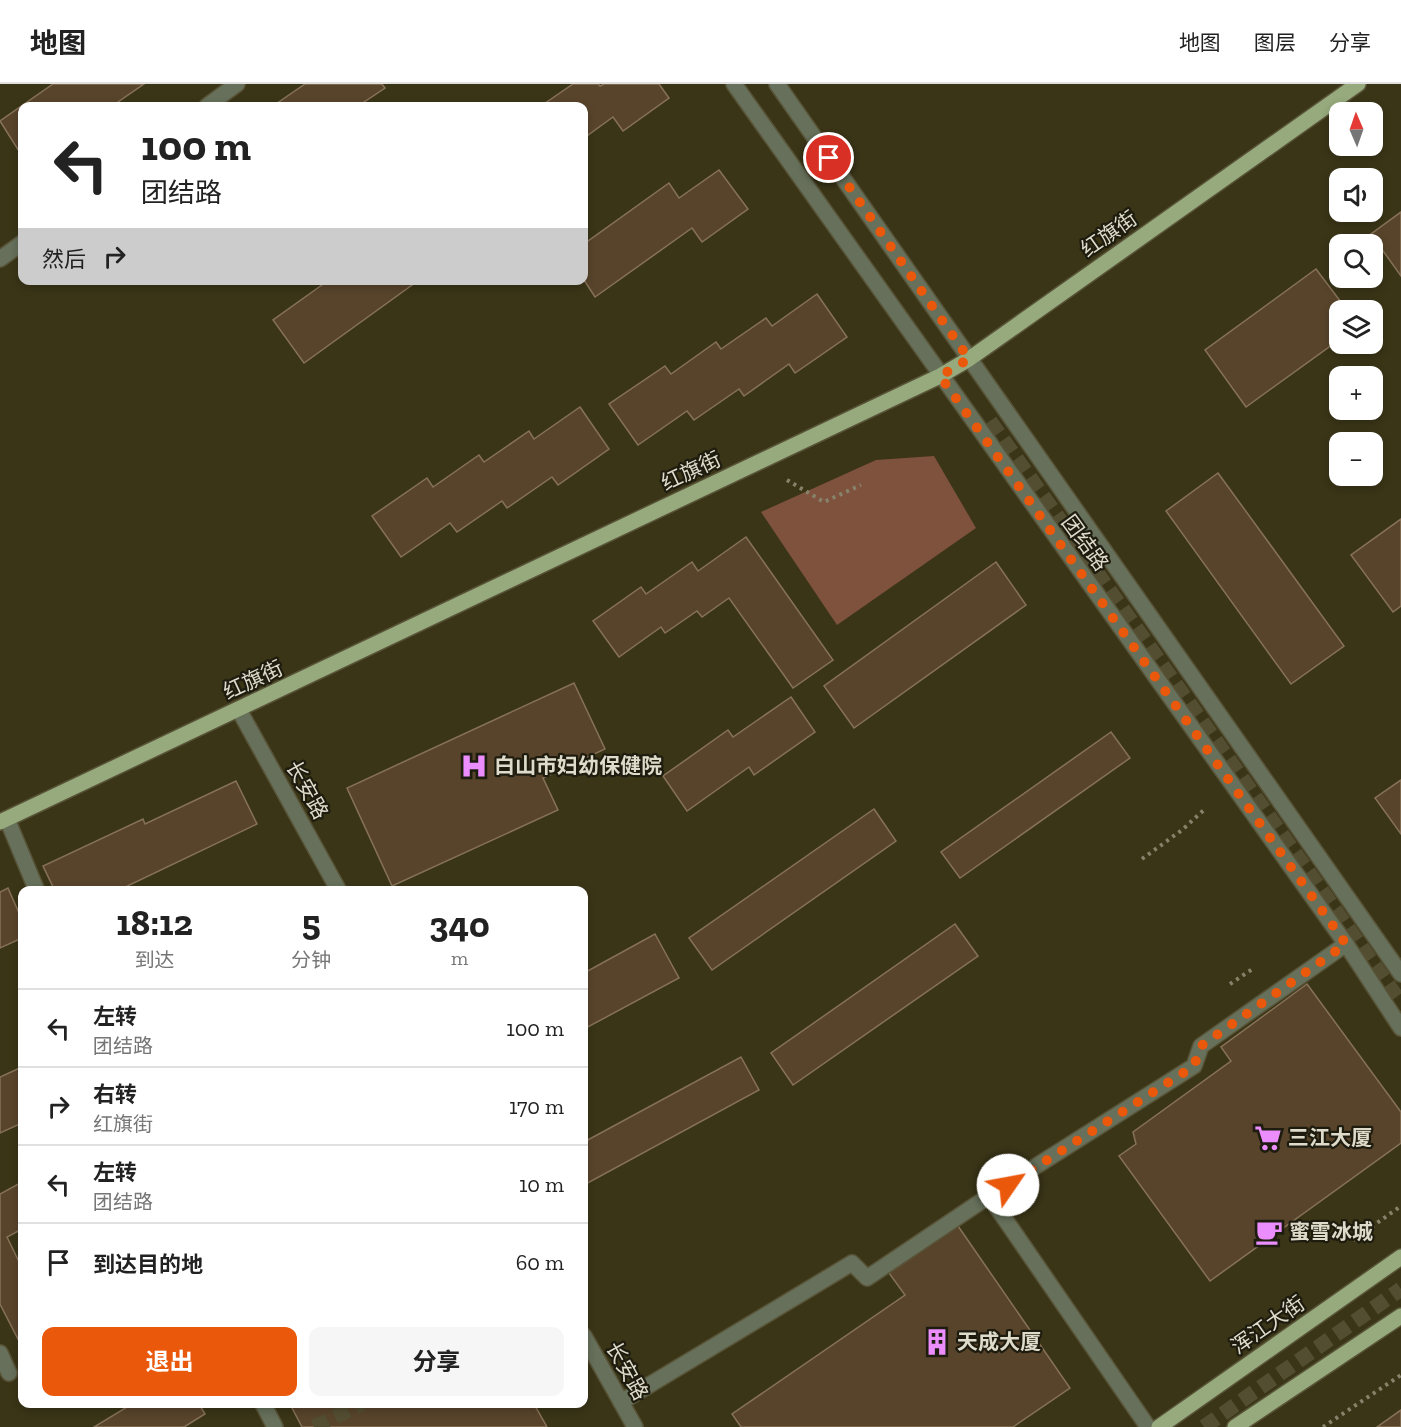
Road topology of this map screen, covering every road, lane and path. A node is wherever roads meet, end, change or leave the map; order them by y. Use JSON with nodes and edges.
{"nodes":[{"id":1,"x":237,"y":84,"type":"edge"},
{"id":2,"x":734,"y":84,"type":"edge"},
{"id":3,"x":777,"y":84,"type":"edge"},
{"id":4,"x":1358,"y":84,"type":"edge"},
{"id":5,"x":212,"y":102,"type":"edge"},
{"id":6,"x":18,"y":246,"type":"edge"},
{"id":7,"x":0,"y":259,"type":"edge"},
{"id":8,"x":969,"y":359,"type":"junction"},
{"id":9,"x":940,"y":376,"type":"junction"},
{"id":10,"x":787,"y":480,"type":"dead end"},
{"id":11,"x":861,"y":484,"type":"dead end"},
{"id":12,"x":239,"y":710,"type":"junction"},
{"id":13,"x":1206,"y":808,"type":"dead end"},
{"id":14,"x":3,"y":820,"type":"edge"},
{"id":15,"x":1142,"y":859,"type":"dead end"},
{"id":16,"x":35,"y":886,"type":"edge"},
{"id":17,"x":336,"y":886,"type":"edge"},
{"id":18,"x":1346,"y":944,"type":"junction"},
{"id":19,"x":1254,"y":968,"type":"dead end"},
{"id":20,"x":1401,"y":974,"type":"edge"},
{"id":21,"x":1230,"y":984,"type":"dead end"},
{"id":22,"x":1401,"y":1028,"type":"edge"},
{"id":23,"x":989,"y":1196,"type":"junction"},
{"id":24,"x":1401,"y":1206,"type":"edge"},
{"id":25,"x":1353,"y":1240,"type":"dead end"},
{"id":26,"x":1401,"y":1257,"type":"edge"},
{"id":27,"x":1401,"y":1316,"type":"edge"},
{"id":28,"x":588,"y":1343,"type":"edge"},
{"id":29,"x":0,"y":1353,"type":"edge"},
{"id":30,"x":9,"y":1372,"type":"dead end"},
{"id":31,"x":1401,"y":1375,"type":"edge"},
{"id":32,"x":621,"y":1402,"type":"junction"},
{"id":33,"x":265,"y":1408,"type":"edge"},
{"id":34,"x":275,"y":1427,"type":"edge"},
{"id":35,"x":635,"y":1427,"type":"edge"},
{"id":36,"x":1148,"y":1427,"type":"edge"},
{"id":37,"x":1159,"y":1427,"type":"edge"},
{"id":38,"x":1235,"y":1427,"type":"edge"},
{"id":39,"x":1323,"y":1427,"type":"edge"}],
"edges":[{"from":1,"to":5,"type":"street"},
{"from":2,"to":9,"type":"street","name":"团结路"},
{"from":3,"to":8,"type":"street","name":"团结路"},
{"from":4,"to":8,"type":"main road","name":"红旗街"},
{"from":6,"to":7,"type":"street"},
{"from":8,"to":9,"type":"main road","name":"红旗街"},
{"from":8,"to":20,"type":"street","name":"团结路"},
{"from":9,"to":12,"type":"main road","name":"红旗街"},
{"from":9,"to":18,"type":"street","name":"团结路"},
{"from":10,"to":11,"type":"path"},
{"from":12,"to":14,"type":"main road","name":"红旗街"},
{"from":12,"to":17,"type":"street","name":"长安路"},
{"from":13,"to":15,"type":"path"},
{"from":14,"to":16,"type":"street"},
{"from":18,"to":22,"type":"street","name":"团结路"},
{"from":18,"to":23,"type":"street"},
{"from":19,"to":21,"type":"path"},
{"from":23,"to":32,"type":"street"},
{"from":23,"to":36,"type":"street"},
{"from":24,"to":25,"type":"path"},
{"from":26,"to":37,"type":"main road","name":"浑江大街"},
{"from":27,"to":38,"type":"main road"},
{"from":28,"to":32,"type":"street","name":"长安路"},
{"from":29,"to":30,"type":"street"},
{"from":31,"to":39,"type":"path"},
{"from":32,"to":35,"type":"street","name":"长安路"},
{"from":33,"to":34,"type":"street"}]}
